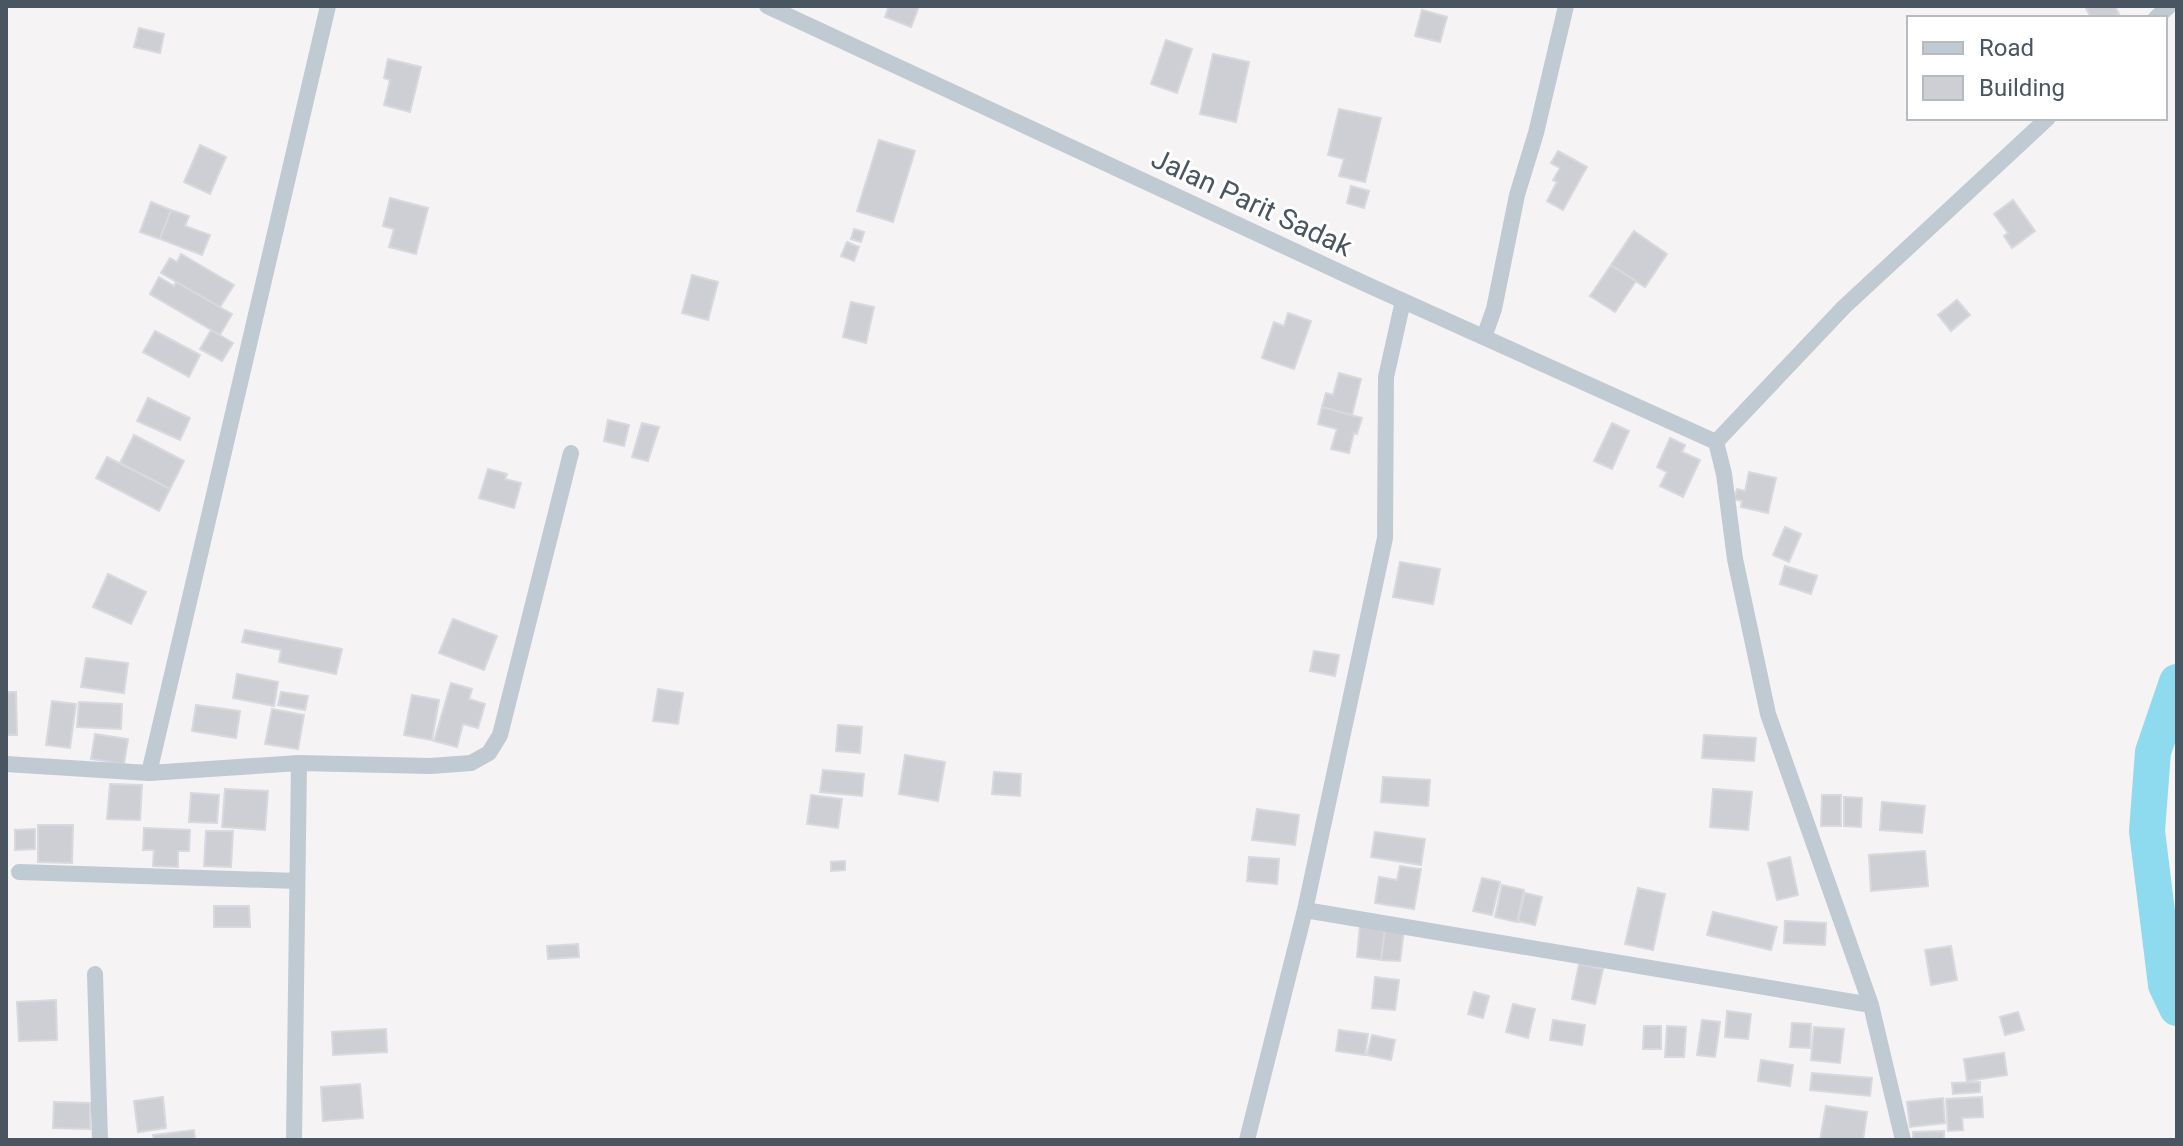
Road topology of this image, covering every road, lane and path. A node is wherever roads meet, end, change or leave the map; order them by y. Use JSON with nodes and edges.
{"nodes":[{"id":1,"x":328,"y":6,"type":"edge"},
{"id":2,"x":767,"y":6,"type":"edge"},
{"id":3,"x":1566,"y":6,"type":"edge"},
{"id":4,"x":2046,"y":120,"type":"edge"},
{"id":5,"x":1403,"y":301,"type":"junction"},
{"id":6,"x":1489,"y":323,"type":"junction"},
{"id":7,"x":1716,"y":442,"type":"junction"},
{"id":8,"x":571,"y":453,"type":"dead end"},
{"id":9,"x":299,"y":763,"type":"junction"},
{"id":10,"x":6,"y":764,"type":"edge"},
{"id":11,"x":149,"y":773,"type":"junction"},
{"id":12,"x":19,"y":872,"type":"dead end"},
{"id":13,"x":297,"y":881,"type":"junction"},
{"id":14,"x":1305,"y":910,"type":"junction"},
{"id":15,"x":95,"y":974,"type":"dead end"},
{"id":16,"x":1871,"y":1005,"type":"junction"},
{"id":17,"x":100,"y":1140,"type":"edge"},
{"id":18,"x":294,"y":1140,"type":"edge"},
{"id":19,"x":1247,"y":1140,"type":"edge"},
{"id":20,"x":1903,"y":1140,"type":"edge"}],
"edges":[{"from":1,"to":11,"type":"street"},
{"from":2,"to":5,"type":"street","name":"Jalan Parit Sadak"},
{"from":3,"to":6,"type":"street"},
{"from":4,"to":7,"type":"street"},
{"from":5,"to":6,"type":"street","name":"Jalan Parit Sadak"},
{"from":5,"to":14,"type":"street"},
{"from":6,"to":7,"type":"street","name":"Jalan Parit Sadak"},
{"from":7,"to":16,"type":"street"},
{"from":8,"to":9,"type":"street"},
{"from":9,"to":11,"type":"street"},
{"from":9,"to":13,"type":"street"},
{"from":10,"to":11,"type":"street"},
{"from":12,"to":13,"type":"street"},
{"from":13,"to":18,"type":"street"},
{"from":14,"to":16,"type":"street"},
{"from":14,"to":19,"type":"street"},
{"from":15,"to":17,"type":"street"},
{"from":16,"to":20,"type":"street"}]}
